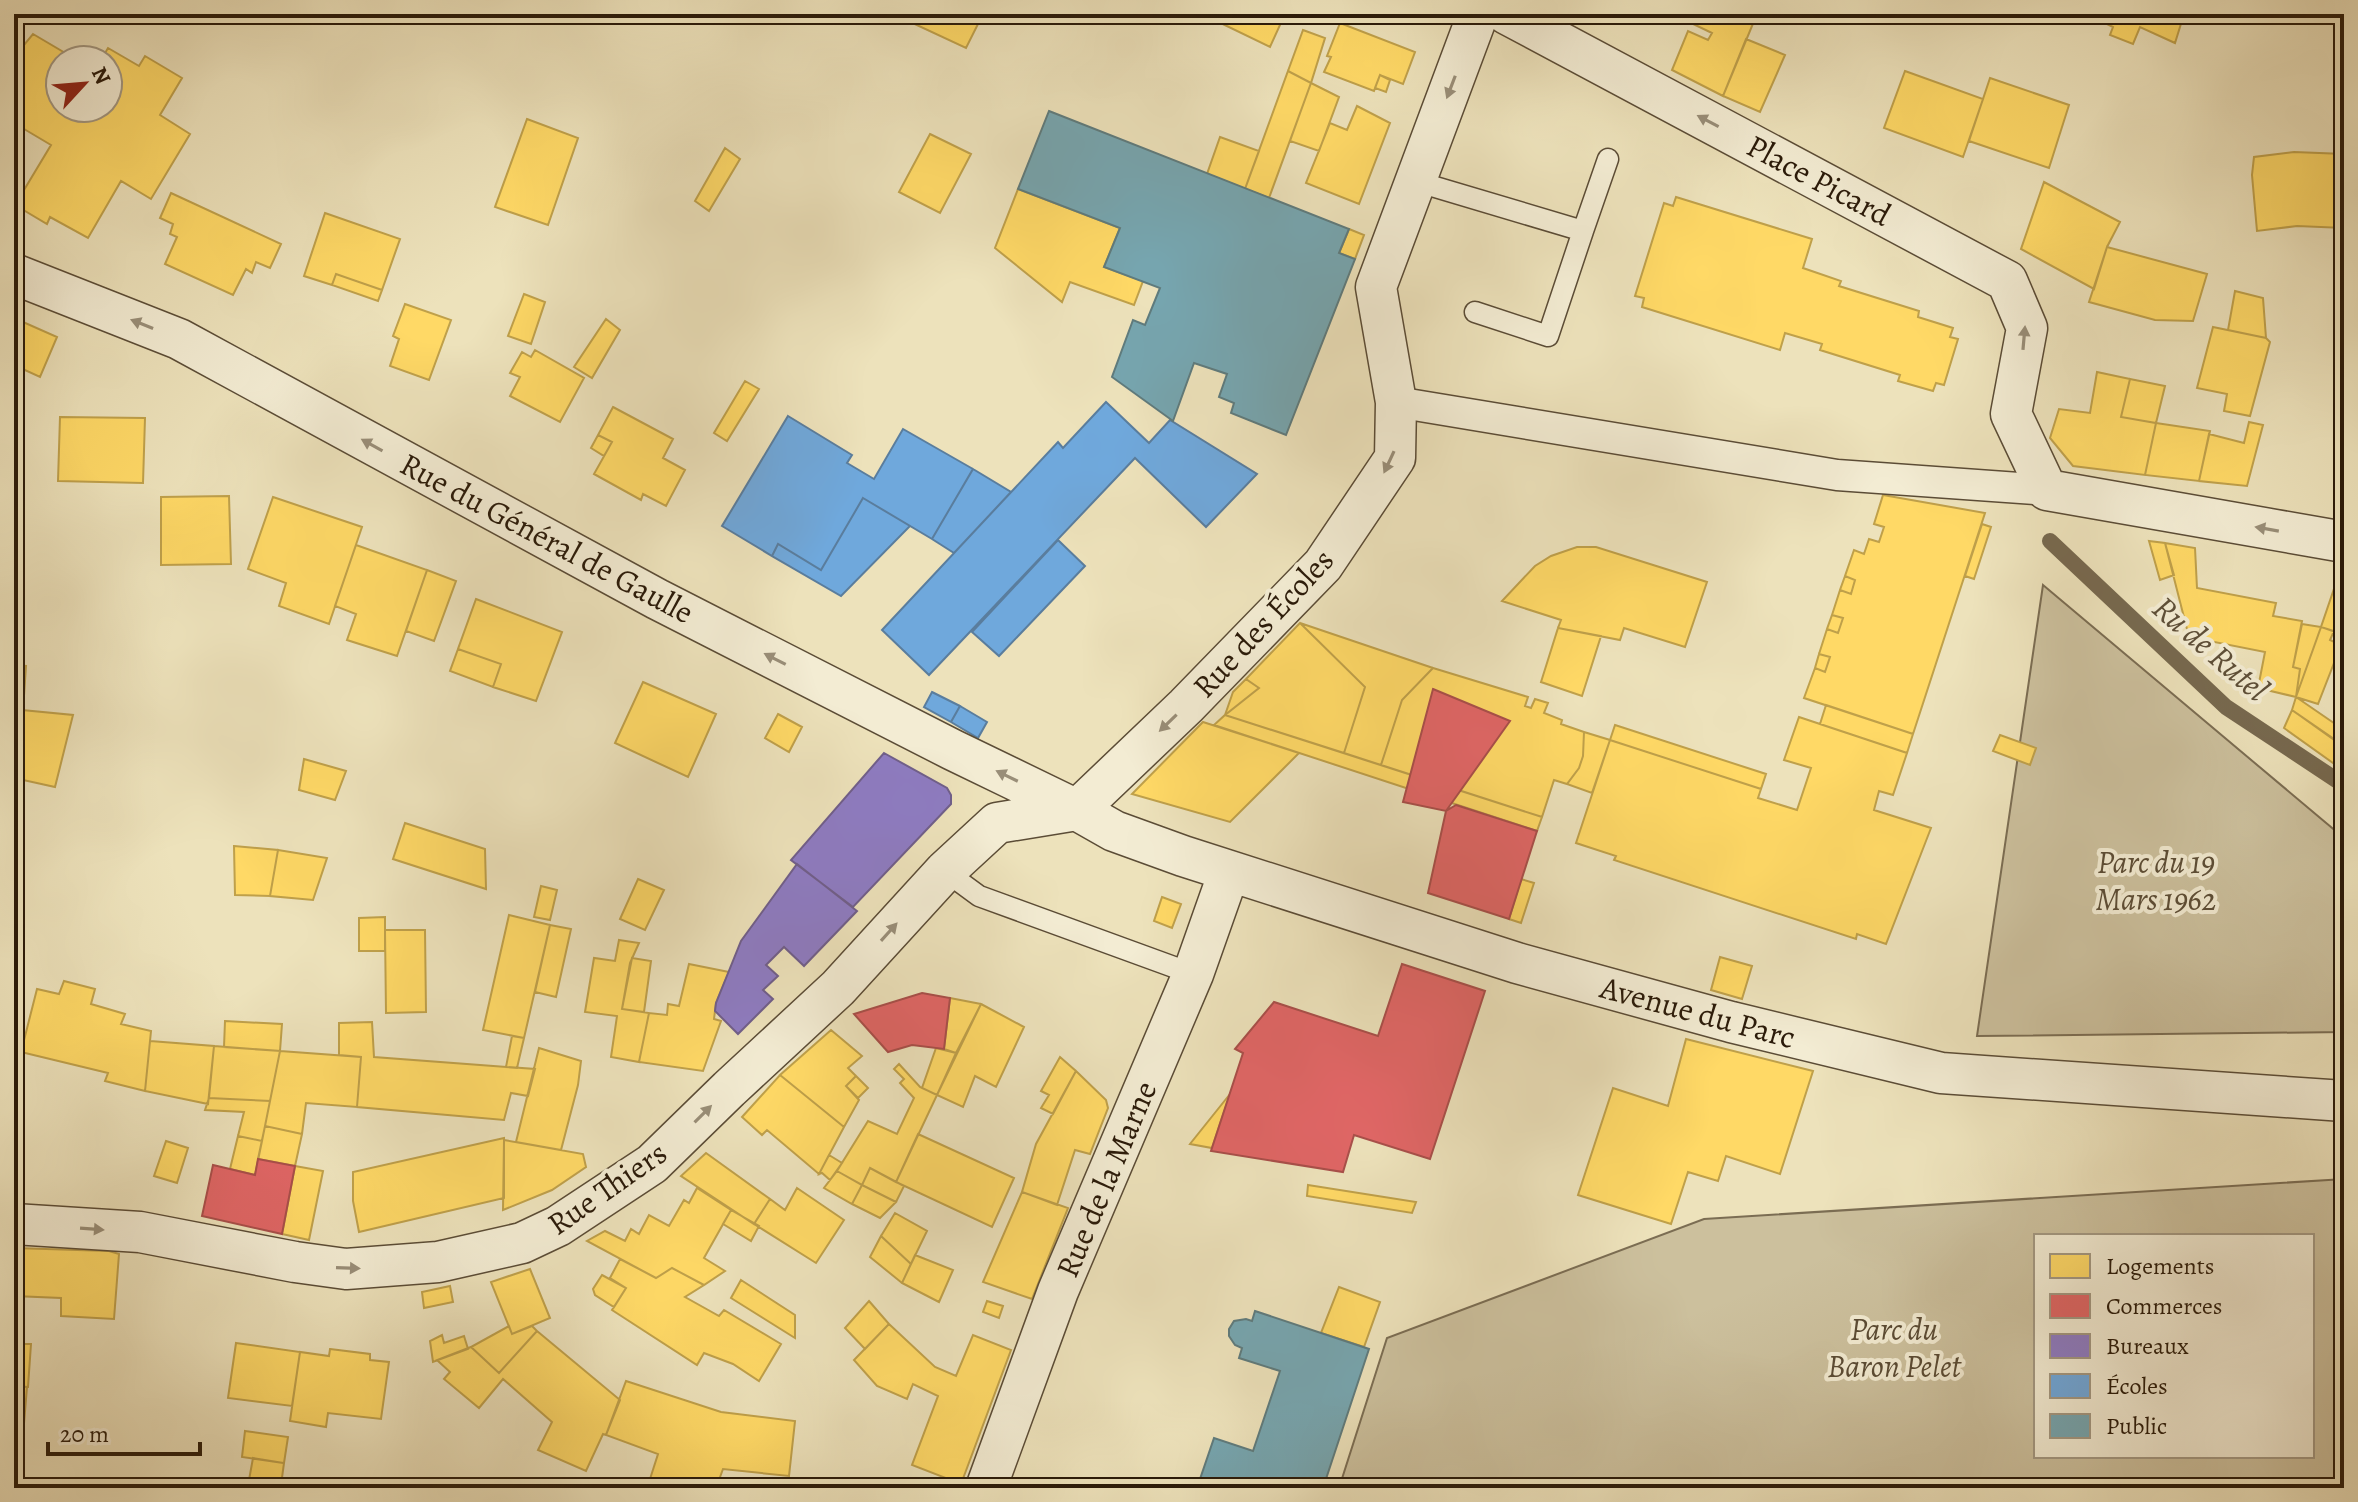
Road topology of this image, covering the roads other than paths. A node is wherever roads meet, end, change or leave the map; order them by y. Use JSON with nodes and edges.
{"nodes":[{"id":1,"x":1478,"y":14,"type":"edge"},
{"id":2,"x":1507,"y":14,"type":"edge"},
{"id":3,"x":1608,"y":159,"type":"dead end"},
{"id":4,"x":1415,"y":181,"type":"junction"},
{"id":5,"x":1583,"y":231,"type":"junction"},
{"id":6,"x":14,"y":274,"type":"edge"},
{"id":7,"x":1475,"y":312,"type":"dead end"},
{"id":8,"x":1396,"y":402,"type":"junction"},
{"id":9,"x":2047,"y":490,"type":"junction"},
{"id":10,"x":2344,"y":542,"type":"edge"},
{"id":11,"x":1077,"y":810,"type":"junction"},
{"id":12,"x":945,"y":871,"type":"junction"},
{"id":13,"x":1229,"y":872,"type":"junction"},
{"id":14,"x":1193,"y":974,"type":"junction"},
{"id":15,"x":2344,"y":1101,"type":"edge"},
{"id":16,"x":14,"y":1224,"type":"edge"},
{"id":17,"x":986,"y":1488,"type":"edge"}],
"edges":[{"from":1,"to":4,"type":"street","one_way":true},
{"from":9,"to":2,"type":"street","name":"Place Picard","one_way":true},
{"from":3,"to":5,"type":"lane"},
{"from":4,"to":5,"type":"lane"},
{"from":4,"to":8,"type":"street","name":"Rue des Écoles"},
{"from":5,"to":7,"type":"lane"},
{"from":11,"to":6,"type":"street","name":"Rue du Général de Gaulle","one_way":true},
{"from":8,"to":9,"type":"street"},
{"from":8,"to":11,"type":"street","name":"Rue des Écoles","one_way":true},
{"from":10,"to":9,"type":"street","one_way":true},
{"from":11,"to":12,"type":"street","name":"Rue Thiers"},
{"from":11,"to":13,"type":"street","name":"Avenue du Parc"},
{"from":12,"to":14,"type":"lane"},
{"from":16,"to":12,"type":"street","name":"Rue Thiers","one_way":true},
{"from":13,"to":14,"type":"street","name":"Rue de la Marne"},
{"from":13,"to":15,"type":"street","name":"Avenue du Parc"},
{"from":14,"to":17,"type":"street","name":"Rue de la Marne"}]}
